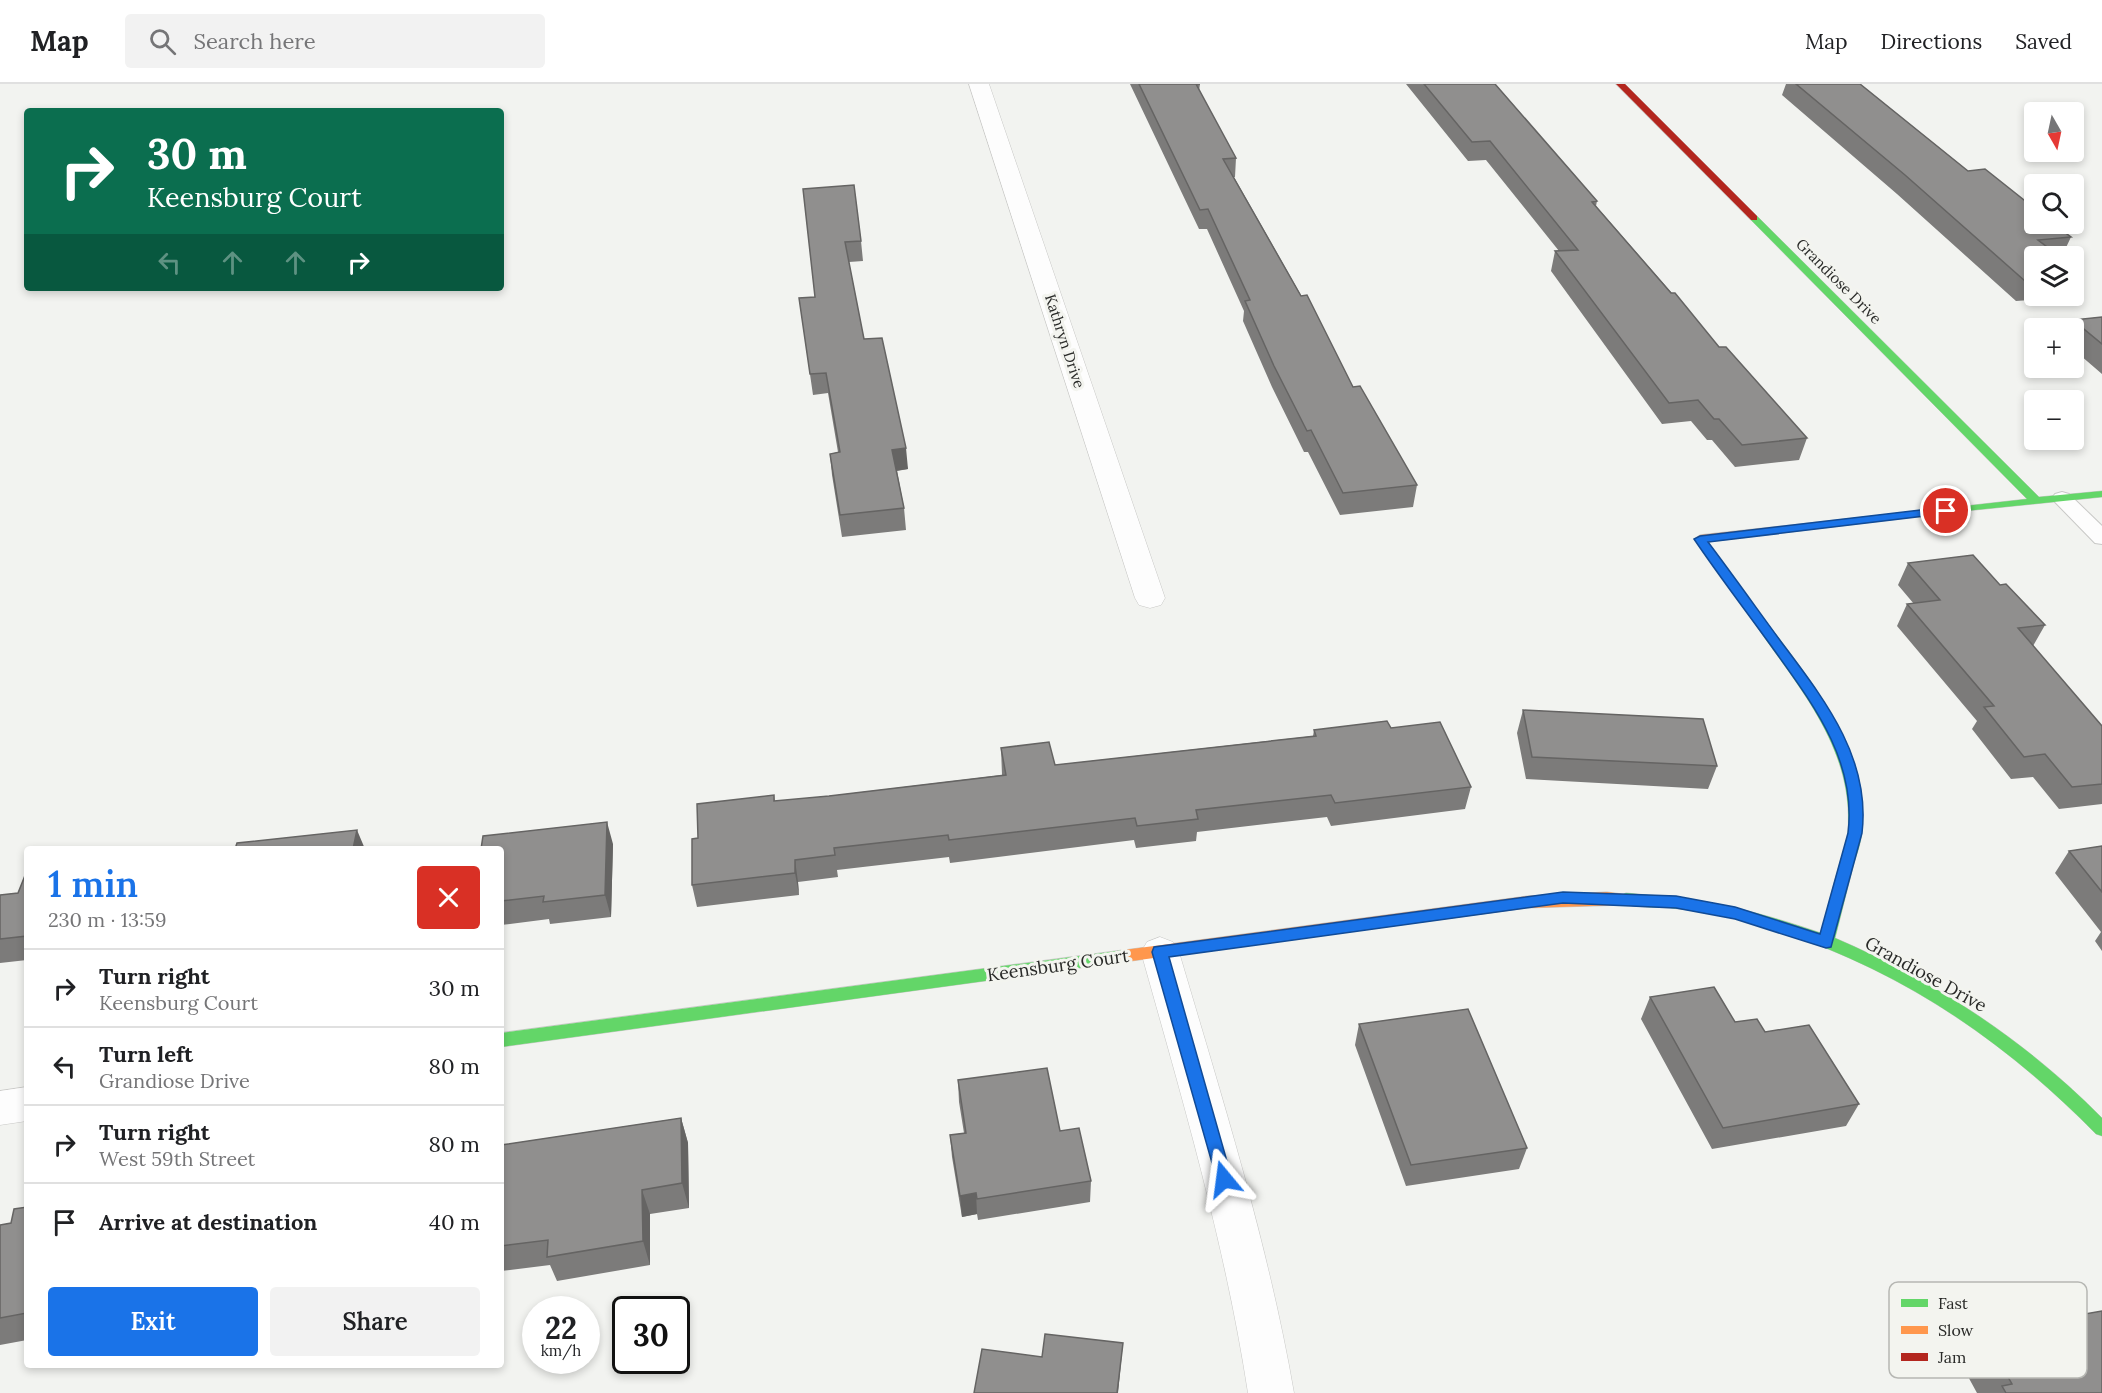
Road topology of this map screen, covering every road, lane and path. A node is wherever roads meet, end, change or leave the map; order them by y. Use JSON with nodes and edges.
{"nodes":[{"id":1,"x":979,"y":84,"type":"edge"},
{"id":2,"x":1620,"y":84,"type":"edge"},
{"id":3,"x":2102,"y":494,"type":"edge"},
{"id":4,"x":2062,"y":498,"type":"junction"},
{"id":5,"x":2035,"y":501,"type":"junction"},
{"id":6,"x":2102,"y":538,"type":"edge"},
{"id":7,"x":1150,"y":598,"type":"dead end"},
{"id":8,"x":1826,"y":942,"type":"junction"},
{"id":9,"x":1160,"y":952,"type":"junction"},
{"id":10,"x":504,"y":1040,"type":"edge"},
{"id":11,"x":24,"y":1104,"type":"edge"},
{"id":12,"x":0,"y":1108,"type":"edge"},
{"id":13,"x":2102,"y":1129,"type":"edge"},
{"id":14,"x":1271,"y":1393,"type":"edge"}],
"edges":[{"from":1,"to":7,"type":"street","name":"Kathryn Drive"},
{"from":2,"to":5,"type":"street","name":"Grandiose Drive"},
{"from":3,"to":4,"type":"street"},
{"from":4,"to":5,"type":"street"},
{"from":4,"to":6,"type":"lane"},
{"from":5,"to":8,"type":"street"},
{"from":8,"to":9,"type":"street","name":"Keensburg Court"},
{"from":8,"to":13,"type":"street","name":"Grandiose Drive"},
{"from":9,"to":10,"type":"street","name":"Keensburg Court"},
{"from":9,"to":14,"type":"street"},
{"from":11,"to":12,"type":"street"}]}
